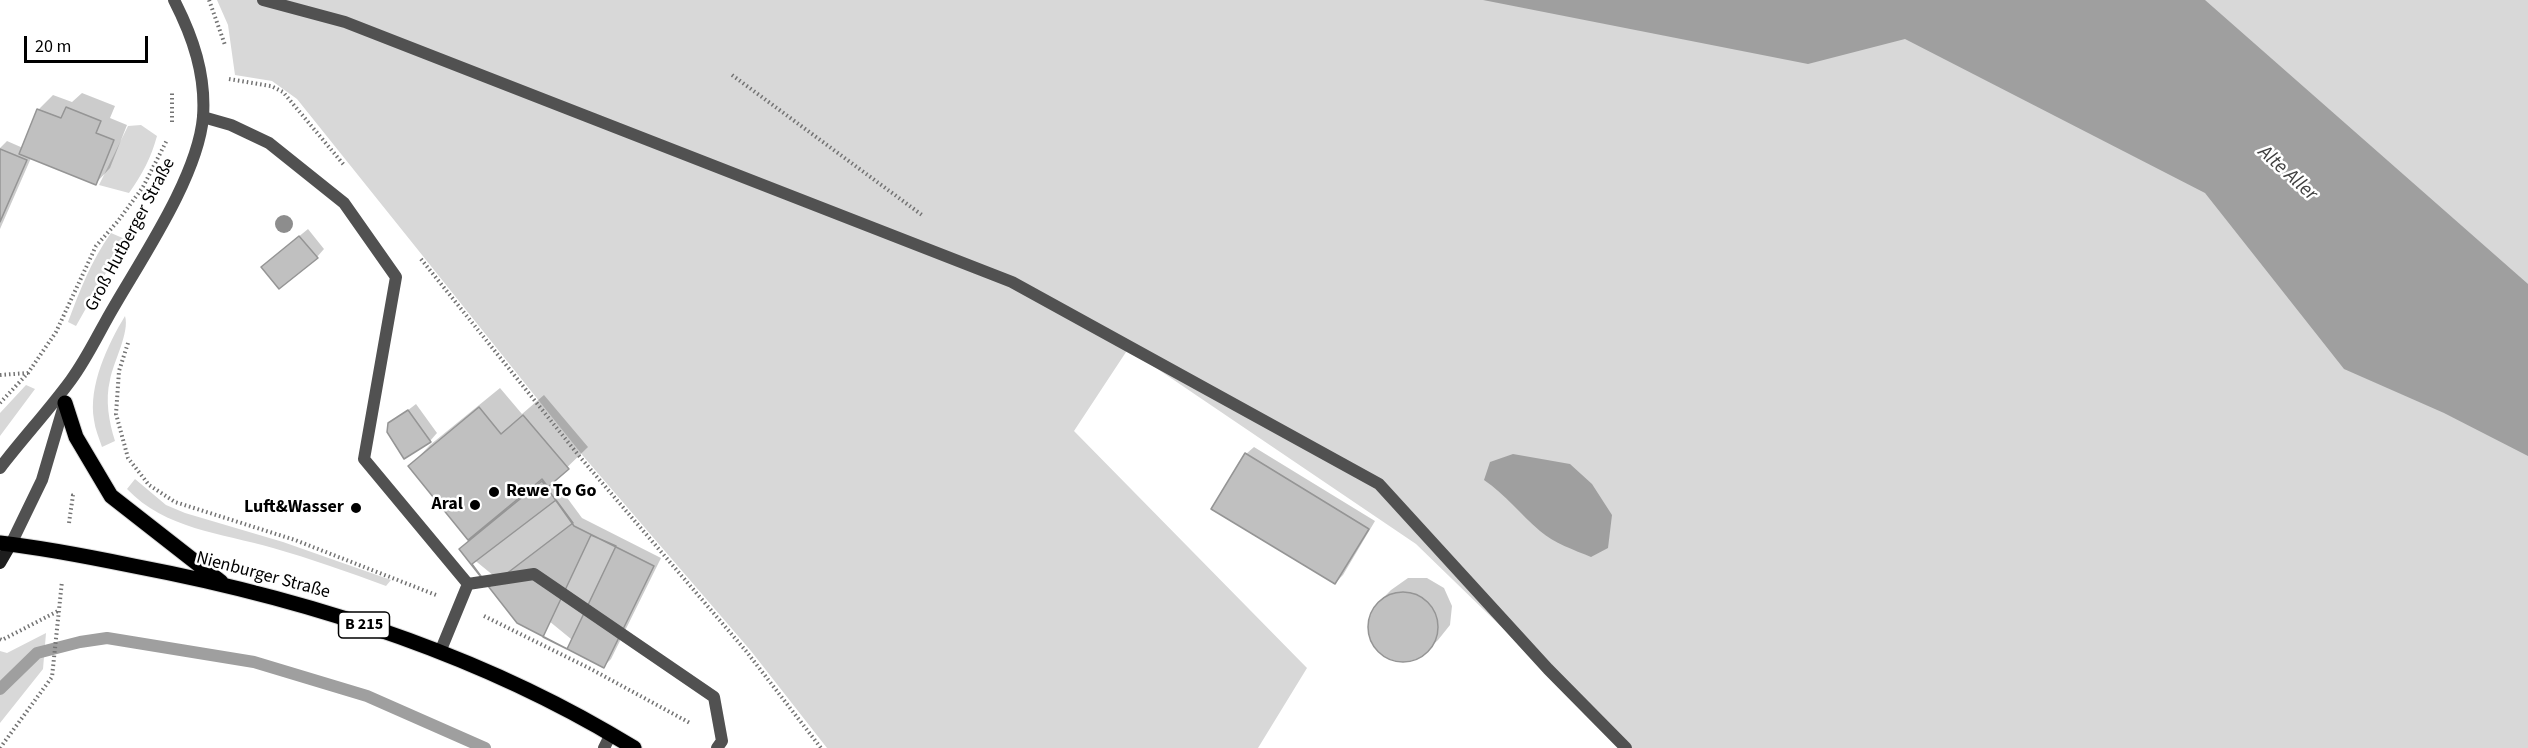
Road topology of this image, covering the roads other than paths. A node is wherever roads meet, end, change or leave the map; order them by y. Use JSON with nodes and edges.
{"nodes":[{"id":1,"x":174,"y":0,"type":"edge"},
{"id":2,"x":263,"y":0,"type":"edge"},
{"id":3,"x":202,"y":117,"type":"junction"},
{"id":4,"x":72,"y":378,"type":"junction"},
{"id":5,"x":65,"y":403,"type":"junction"},
{"id":6,"x":0,"y":468,"type":"edge"},
{"id":7,"x":5,"y":544,"type":"edge"},
{"id":8,"x":0,"y":563,"type":"edge"},
{"id":9,"x":223,"y":584,"type":"junction"},
{"id":10,"x":468,"y":584,"type":"junction"},
{"id":11,"x":440,"y":652,"type":"junction"},
{"id":12,"x":607,"y":741,"type":"edge"},
{"id":13,"x":634,"y":748,"type":"edge"},
{"id":14,"x":717,"y":748,"type":"edge"},
{"id":15,"x":1626,"y":748,"type":"edge"}],
"edges":[{"from":1,"to":3,"type":"street","name":"Groß Hutberger Straße"},
{"from":2,"to":15,"type":"street"},
{"from":3,"to":4,"type":"street","name":"Groß Hutberger Straße"},
{"from":3,"to":10,"type":"street"},
{"from":4,"to":5,"type":"street","name":"Groß Hutberger Straße"},
{"from":4,"to":6,"type":"street","name":"Groß Hutberger Straße"},
{"from":5,"to":7,"type":"street","name":"Groß Hutberger Straße"},
{"from":5,"to":9,"type":"main road"},
{"from":7,"to":8,"type":"main road","name":"Groß Hutberger Straße"},
{"from":7,"to":9,"type":"main road","name":"Nienburger Straße","number":"B 215"},
{"from":9,"to":11,"type":"main road","name":"Nienburger Straße","number":"B 215"},
{"from":10,"to":11,"type":"street"},
{"from":10,"to":14,"type":"street"},
{"from":11,"to":12,"type":"main road","name":"Nienburger Straße","number":"B 215"},
{"from":12,"to":13,"type":"main road","name":"Nienburger Straße","number":"B 215"}]}
